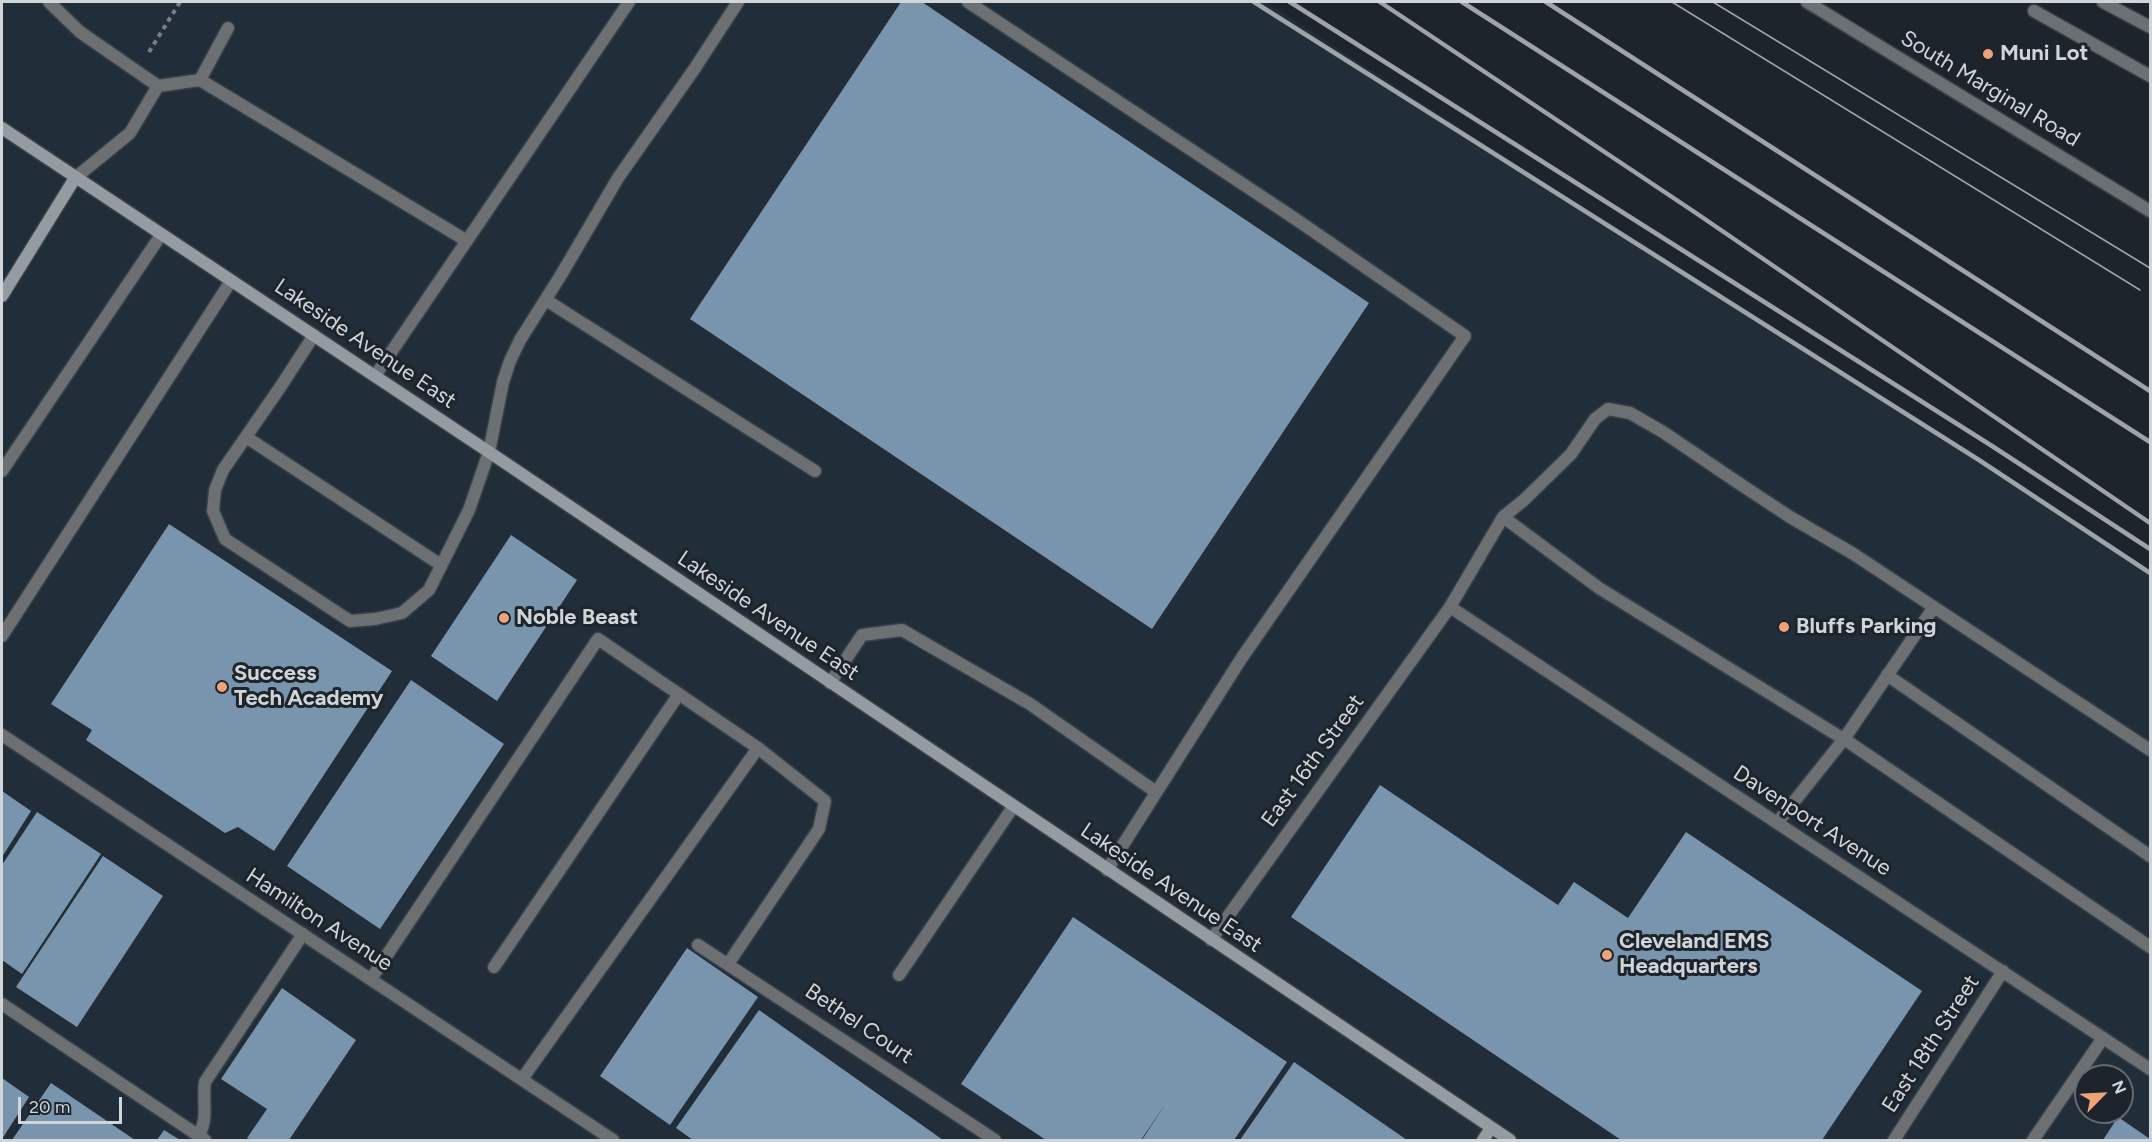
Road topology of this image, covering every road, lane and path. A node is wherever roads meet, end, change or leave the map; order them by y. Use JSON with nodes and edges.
{"nodes":[{"id":1,"x":49,"y":2,"type":"edge"},
{"id":2,"x":180,"y":2,"type":"edge"},
{"id":3,"x":629,"y":2,"type":"edge"},
{"id":4,"x":738,"y":2,"type":"edge"},
{"id":5,"x":968,"y":2,"type":"edge"},
{"id":6,"x":1807,"y":2,"type":"edge"},
{"id":7,"x":2103,"y":2,"type":"edge"},
{"id":8,"x":2034,"y":11,"type":"dead end"},
{"id":9,"x":2151,"y":27,"type":"edge"},
{"id":10,"x":228,"y":28,"type":"dead end"},
{"id":11,"x":144,"y":60,"type":"dead end"},
{"id":12,"x":2151,"y":76,"type":"edge"},
{"id":13,"x":200,"y":80,"type":"junction"},
{"id":14,"x":158,"y":86,"type":"junction"},
{"id":15,"x":2,"y":128,"type":"edge"},
{"id":16,"x":75,"y":178,"type":"junction"},
{"id":17,"x":2151,"y":211,"type":"edge"},
{"id":18,"x":161,"y":235,"type":"junction"},
{"id":19,"x":467,"y":241,"type":"junction"},
{"id":20,"x":231,"y":280,"type":"junction"},
{"id":21,"x":2,"y":296,"type":"edge"},
{"id":22,"x":546,"y":300,"type":"junction"},
{"id":23,"x":314,"y":335,"type":"junction"},
{"id":24,"x":375,"y":376,"type":"junction"},
{"id":25,"x":246,"y":437,"type":"junction"},
{"id":26,"x":489,"y":452,"type":"junction"},
{"id":27,"x":2,"y":471,"type":"edge"},
{"id":28,"x":815,"y":471,"type":"dead end"},
{"id":29,"x":1503,"y":517,"type":"junction"},
{"id":30,"x":441,"y":565,"type":"junction"},
{"id":31,"x":1450,"y":607,"type":"junction"},
{"id":32,"x":1934,"y":607,"type":"junction"},
{"id":33,"x":2,"y":636,"type":"edge"},
{"id":34,"x":1887,"y":675,"type":"junction"},
{"id":35,"x":830,"y":683,"type":"junction"},
{"id":36,"x":679,"y":694,"type":"junction"},
{"id":37,"x":2,"y":735,"type":"edge"},
{"id":38,"x":1844,"y":739,"type":"junction"},
{"id":39,"x":758,"y":748,"type":"junction"},
{"id":40,"x":2151,"y":750,"type":"edge"},
{"id":41,"x":1156,"y":792,"type":"junction"},
{"id":42,"x":1013,"y":807,"type":"junction"},
{"id":43,"x":1777,"y":823,"type":"junction"},
{"id":44,"x":2151,"y":856,"type":"edge"},
{"id":45,"x":1107,"y":870,"type":"junction"},
{"id":46,"x":303,"y":934,"type":"junction"},
{"id":47,"x":1211,"y":940,"type":"junction"},
{"id":48,"x":698,"y":945,"type":"dead end"},
{"id":49,"x":2151,"y":947,"type":"edge"},
{"id":50,"x":728,"y":964,"type":"junction"},
{"id":51,"x":494,"y":967,"type":"dead end"},
{"id":52,"x":2003,"y":971,"type":"junction"},
{"id":53,"x":899,"y":975,"type":"dead end"},
{"id":54,"x":371,"y":979,"type":"junction"},
{"id":55,"x":2,"y":1004,"type":"edge"},
{"id":56,"x":2103,"y":1038,"type":"junction"},
{"id":57,"x":2151,"y":1069,"type":"edge"},
{"id":58,"x":522,"y":1079,"type":"junction"},
{"id":59,"x":1491,"y":1128,"type":"junction"},
{"id":60,"x":202,"y":1138,"type":"edge"},
{"id":61,"x":606,"y":1138,"type":"edge"},
{"id":62,"x":995,"y":1140,"type":"edge"},
{"id":63,"x":1483,"y":1140,"type":"edge"},
{"id":64,"x":1510,"y":1140,"type":"edge"},
{"id":65,"x":1894,"y":1140,"type":"edge"},
{"id":66,"x":2033,"y":1140,"type":"edge"}],
"edges":[{"from":1,"to":14,"type":"street"},
{"from":2,"to":11,"type":"path"},
{"from":3,"to":19,"type":"street"},
{"from":4,"to":22,"type":"street"},
{"from":5,"to":41,"type":"street"},
{"from":6,"to":17,"type":"street","name":"South Marginal Road"},
{"from":7,"to":9,"type":"street"},
{"from":8,"to":12,"type":"street"},
{"from":10,"to":13,"type":"street"},
{"from":13,"to":14,"type":"street"},
{"from":13,"to":19,"type":"street"},
{"from":14,"to":16,"type":"street"},
{"from":15,"to":16,"type":"street","name":"Lakeside Avenue East"},
{"from":16,"to":18,"type":"street","name":"Lakeside Avenue East"},
{"from":16,"to":21,"type":"street"},
{"from":18,"to":20,"type":"street","name":"Lakeside Avenue East"},
{"from":18,"to":27,"type":"street"},
{"from":19,"to":24,"type":"street"},
{"from":20,"to":23,"type":"street","name":"Lakeside Avenue East"},
{"from":20,"to":33,"type":"street"},
{"from":22,"to":26,"type":"street"},
{"from":22,"to":28,"type":"street"},
{"from":23,"to":24,"type":"street","name":"Lakeside Avenue East"},
{"from":23,"to":25,"type":"street"},
{"from":24,"to":26,"type":"street","name":"Lakeside Avenue East"},
{"from":25,"to":30,"type":"street"},
{"from":25,"to":30,"type":"street"},
{"from":26,"to":30,"type":"street"},
{"from":26,"to":35,"type":"street","name":"Lakeside Avenue East"},
{"from":29,"to":31,"type":"street","name":"East 16th Street"},
{"from":29,"to":32,"type":"street","name":"East 16th Street"},
{"from":29,"to":38,"type":"street"},
{"from":31,"to":43,"type":"street","name":"Davenport Avenue"},
{"from":31,"to":47,"type":"street","name":"East 16th Street"},
{"from":32,"to":34,"type":"street"},
{"from":32,"to":40,"type":"street","name":"East 16th Street"},
{"from":34,"to":38,"type":"street"},
{"from":34,"to":44,"type":"street"},
{"from":35,"to":41,"type":"street"},
{"from":35,"to":42,"type":"street","name":"Lakeside Avenue East"},
{"from":36,"to":39,"type":"street"},
{"from":36,"to":51,"type":"street"},
{"from":36,"to":54,"type":"street"},
{"from":37,"to":46,"type":"street","name":"Hamilton Avenue"},
{"from":38,"to":43,"type":"street"},
{"from":38,"to":49,"type":"street"},
{"from":39,"to":50,"type":"street"},
{"from":39,"to":58,"type":"street"},
{"from":41,"to":45,"type":"street"},
{"from":42,"to":45,"type":"street","name":"Lakeside Avenue East"},
{"from":42,"to":53,"type":"street"},
{"from":43,"to":52,"type":"street","name":"Davenport Avenue"},
{"from":45,"to":47,"type":"street","name":"Lakeside Avenue East"},
{"from":46,"to":54,"type":"street","name":"Hamilton Avenue"},
{"from":46,"to":60,"type":"street"},
{"from":47,"to":59,"type":"street","name":"Lakeside Avenue East"},
{"from":48,"to":50,"type":"street","name":"Bethel Court"},
{"from":50,"to":62,"type":"street","name":"Bethel Court"},
{"from":52,"to":56,"type":"street","name":"Davenport Avenue"},
{"from":52,"to":65,"type":"street","name":"East 18th Street"},
{"from":54,"to":58,"type":"street","name":"Hamilton Avenue"},
{"from":55,"to":60,"type":"street"},
{"from":56,"to":57,"type":"street","name":"Davenport Avenue"},
{"from":56,"to":66,"type":"street"},
{"from":58,"to":61,"type":"street","name":"Hamilton Avenue"},
{"from":59,"to":63,"type":"street"},
{"from":59,"to":64,"type":"street","name":"Lakeside Avenue East"}]}
